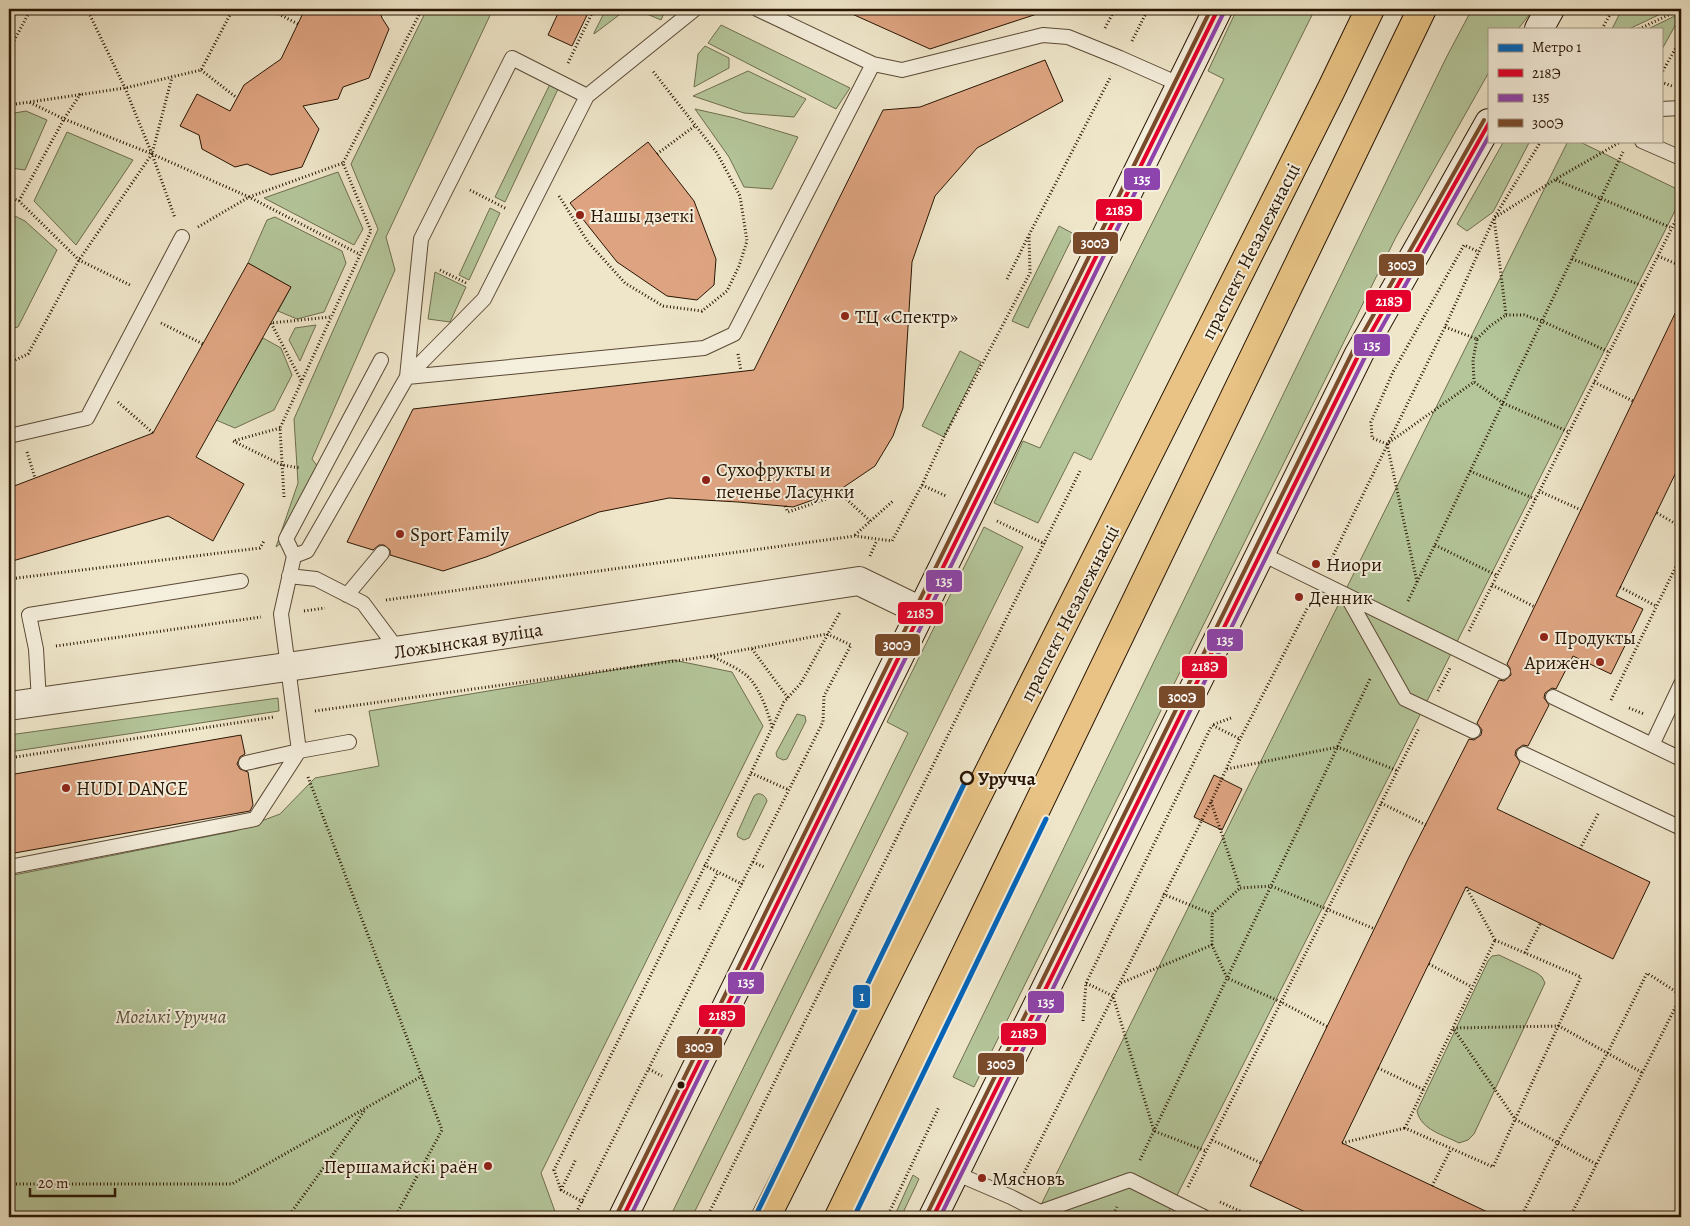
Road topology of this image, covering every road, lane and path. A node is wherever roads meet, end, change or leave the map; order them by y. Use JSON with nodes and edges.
{"nodes":[{"id":1,"x":31,"y":9,"type":"edge"},
{"id":2,"x":87,"y":9,"type":"edge"},
{"id":3,"x":232,"y":9,"type":"edge"},
{"id":4,"x":269,"y":9,"type":"edge"},
{"id":5,"x":414,"y":9,"type":"edge"},
{"id":6,"x":422,"y":9,"type":"edge"},
{"id":7,"x":594,"y":9,"type":"edge"},
{"id":8,"x":695,"y":9,"type":"edge"},
{"id":9,"x":758,"y":9,"type":"edge"},
{"id":10,"x":1148,"y":9,"type":"edge"},
{"id":11,"x":1218,"y":9,"type":"edge"},
{"id":12,"x":1352,"y":9,"type":"edge"},
{"id":13,"x":1370,"y":9,"type":"edge"},
{"id":14,"x":1422,"y":9,"type":"edge"},
{"id":15,"x":1440,"y":9,"type":"edge"},
{"id":16,"x":1550,"y":9,"type":"edge"},
{"id":17,"x":1613,"y":9,"type":"edge"},
{"id":18,"x":1681,"y":9,"type":"edge"},
{"id":19,"x":418,"y":16,"type":"junction"},
{"id":20,"x":298,"y":24,"type":"dead end"},
{"id":21,"x":1540,"y":28,"type":"edge"},
{"id":22,"x":1603,"y":28,"type":"edge"},
{"id":23,"x":1641,"y":28,"type":"edge"},
{"id":24,"x":1681,"y":39,"type":"edge"},
{"id":25,"x":9,"y":50,"type":"edge"},
{"id":26,"x":639,"y":54,"type":"junction"},
{"id":27,"x":1120,"y":58,"type":"junction"},
{"id":28,"x":873,"y":64,"type":"junction"},
{"id":29,"x":201,"y":70,"type":"junction"},
{"id":30,"x":1662,"y":72,"type":"edge"},
{"id":31,"x":172,"y":77,"type":"junction"},
{"id":32,"x":559,"y":82,"type":"junction"},
{"id":33,"x":1181,"y":85,"type":"junction"},
{"id":34,"x":125,"y":88,"type":"junction"},
{"id":35,"x":1331,"y":90,"type":"junction"},
{"id":36,"x":81,"y":93,"type":"junction"},
{"id":37,"x":587,"y":96,"type":"junction"},
{"id":38,"x":237,"y":98,"type":"dead end"},
{"id":39,"x":29,"y":102,"type":"junction"},
{"id":40,"x":9,"y":105,"type":"edge"},
{"id":41,"x":1681,"y":108,"type":"edge"},
{"id":42,"x":1662,"y":109,"type":"edge"},
{"id":43,"x":1370,"y":116,"type":"junction"},
{"id":44,"x":64,"y":119,"type":"junction"},
{"id":45,"x":696,"y":126,"type":"junction"},
{"id":46,"x":1488,"y":126,"type":"edge"},
{"id":47,"x":1540,"y":142,"type":"edge"},
{"id":48,"x":1620,"y":142,"type":"edge"},
{"id":49,"x":1644,"y":142,"type":"edge"},
{"id":50,"x":152,"y":154,"type":"junction"},
{"id":51,"x":657,"y":154,"type":"dead end"},
{"id":52,"x":1681,"y":158,"type":"edge"},
{"id":53,"x":343,"y":163,"type":"junction"},
{"id":54,"x":546,"y":176,"type":"junction"},
{"id":55,"x":451,"y":179,"type":"junction"},
{"id":56,"x":1556,"y":179,"type":"junction"},
{"id":57,"x":9,"y":197,"type":"edge"},
{"id":58,"x":248,"y":197,"type":"junction"},
{"id":59,"x":19,"y":201,"type":"junction"},
{"id":60,"x":1494,"y":218,"type":"junction"},
{"id":61,"x":525,"y":219,"type":"junction"},
{"id":62,"x":1672,"y":228,"type":"dead end"},
{"id":63,"x":1030,"y":235,"type":"junction"},
{"id":64,"x":182,"y":237,"type":"junction"},
{"id":65,"x":1479,"y":252,"type":"junction"},
{"id":66,"x":359,"y":254,"type":"junction"},
{"id":67,"x":1658,"y":256,"type":"dead end"},
{"id":68,"x":1572,"y":259,"type":"dead end"},
{"id":69,"x":79,"y":260,"type":"junction"},
{"id":70,"x":419,"y":260,"type":"junction"},
{"id":71,"x":1681,"y":266,"type":"edge"},
{"id":72,"x":1007,"y":279,"type":"dead end"},
{"id":73,"x":1643,"y":286,"type":"dead end"},
{"id":74,"x":487,"y":293,"type":"junction"},
{"id":75,"x":151,"y":295,"type":"junction"},
{"id":76,"x":141,"y":313,"type":"junction"},
{"id":77,"x":1506,"y":315,"type":"junction"},
{"id":78,"x":330,"y":317,"type":"junction"},
{"id":79,"x":1445,"y":327,"type":"junction"},
{"id":80,"x":1477,"y":339,"type":"junction"},
{"id":81,"x":203,"y":344,"type":"dead end"},
{"id":82,"x":1609,"y":352,"type":"dead end"},
{"id":83,"x":381,"y":360,"type":"dead end"},
{"id":84,"x":9,"y":363,"type":"edge"},
{"id":85,"x":407,"y":378,"type":"junction"},
{"id":86,"x":301,"y":380,"type":"junction"},
{"id":87,"x":1474,"y":382,"type":"junction"},
{"id":88,"x":1594,"y":382,"type":"dead end"},
{"id":89,"x":103,"y":388,"type":"junction"},
{"id":90,"x":1633,"y":401,"type":"dead end"},
{"id":91,"x":280,"y":428,"type":"junction"},
{"id":92,"x":1569,"y":432,"type":"dead end"},
{"id":93,"x":153,"y":433,"type":"dead end"},
{"id":94,"x":9,"y":436,"type":"edge"},
{"id":95,"x":1387,"y":444,"type":"junction"},
{"id":96,"x":282,"y":465,"type":"junction"},
{"id":97,"x":293,"y":467,"type":"dead end"},
{"id":98,"x":1081,"y":469,"type":"dead end"},
{"id":99,"x":1470,"y":471,"type":"dead end"},
{"id":100,"x":922,"y":485,"type":"junction"},
{"id":101,"x":1539,"y":491,"type":"dead end"},
{"id":102,"x":948,"y":497,"type":"dead end"},
{"id":103,"x":1535,"y":499,"type":"dead end"},
{"id":104,"x":894,"y":500,"type":"dead end"},
{"id":105,"x":284,"y":501,"type":"dead end"},
{"id":106,"x":785,"y":506,"type":"dead end"},
{"id":107,"x":1581,"y":510,"type":"dead end"},
{"id":108,"x":1657,"y":514,"type":"dead end"},
{"id":109,"x":994,"y":520,"type":"dead end"},
{"id":110,"x":870,"y":521,"type":"junction"},
{"id":111,"x":1681,"y":527,"type":"edge"},
{"id":112,"x":855,"y":536,"type":"junction"},
{"id":113,"x":264,"y":540,"type":"dead end"},
{"id":114,"x":1045,"y":544,"type":"junction"},
{"id":115,"x":1435,"y":545,"type":"dead end"},
{"id":116,"x":382,"y":553,"type":"dead end"},
{"id":117,"x":1262,"y":554,"type":"junction"},
{"id":118,"x":294,"y":556,"type":"junction"},
{"id":119,"x":1681,"y":556,"type":"edge"},
{"id":120,"x":1496,"y":575,"type":"dead end"},
{"id":121,"x":289,"y":576,"type":"junction"},
{"id":122,"x":9,"y":579,"type":"edge"},
{"id":123,"x":241,"y":581,"type":"dead end"},
{"id":124,"x":1417,"y":582,"type":"dead end"},
{"id":125,"x":1320,"y":583,"type":"junction"},
{"id":126,"x":1492,"y":585,"type":"dead end"},
{"id":127,"x":1620,"y":587,"type":"dead end"},
{"id":128,"x":348,"y":595,"type":"junction"},
{"id":129,"x":1347,"y":596,"type":"junction"},
{"id":130,"x":363,"y":603,"type":"junction"},
{"id":131,"x":1656,"y":606,"type":"junction"},
{"id":132,"x":1535,"y":607,"type":"dead end"},
{"id":133,"x":921,"y":611,"type":"junction"},
{"id":134,"x":281,"y":614,"type":"junction"},
{"id":135,"x":827,"y":634,"type":"junction"},
{"id":136,"x":36,"y":649,"type":"junction"},
{"id":137,"x":752,"y":649,"type":"junction"},
{"id":138,"x":398,"y":650,"type":"junction"},
{"id":139,"x":711,"y":656,"type":"junction"},
{"id":140,"x":288,"y":667,"type":"junction"},
{"id":141,"x":1503,"y":672,"type":"dead end"},
{"id":142,"x":1681,"y":684,"type":"edge"},
{"id":143,"x":1553,"y":697,"type":"dead end"},
{"id":144,"x":788,"y":698,"type":"junction"},
{"id":145,"x":1611,"y":700,"type":"dead end"},
{"id":146,"x":39,"y":701,"type":"junction"},
{"id":147,"x":9,"y":706,"type":"edge"},
{"id":148,"x":293,"y":714,"type":"junction"},
{"id":149,"x":1231,"y":718,"type":"dead end"},
{"id":150,"x":1212,"y":725,"type":"junction"},
{"id":151,"x":772,"y":727,"type":"junction"},
{"id":152,"x":1473,"y":731,"type":"dead end"},
{"id":153,"x":1240,"y":740,"type":"junction"},
{"id":154,"x":350,"y":742,"type":"dead end"},
{"id":155,"x":1652,"y":745,"type":"junction"},
{"id":156,"x":299,"y":751,"type":"junction"},
{"id":157,"x":1524,"y":754,"type":"dead end"},
{"id":158,"x":9,"y":758,"type":"edge"},
{"id":159,"x":1681,"y":759,"type":"edge"},
{"id":160,"x":246,"y":763,"type":"dead end"},
{"id":161,"x":1226,"y":769,"type":"junction"},
{"id":162,"x":1398,"y":771,"type":"dead end"},
{"id":163,"x":751,"y":773,"type":"junction"},
{"id":164,"x":790,"y":790,"type":"junction"},
{"id":165,"x":1608,"y":794,"type":"junction"},
{"id":166,"x":1211,"y":802,"type":"junction"},
{"id":167,"x":1381,"y":803,"type":"dead end"},
{"id":168,"x":1426,"y":825,"type":"dead end"},
{"id":169,"x":1681,"y":828,"type":"edge"},
{"id":170,"x":1580,"y":849,"type":"dead end"},
{"id":171,"x":704,"y":865,"type":"junction"},
{"id":172,"x":9,"y":867,"type":"edge"},
{"id":173,"x":718,"y":872,"type":"junction"},
{"id":174,"x":742,"y":884,"type":"junction"},
{"id":175,"x":1466,"y":887,"type":"dead end"},
{"id":176,"x":1240,"y":888,"type":"junction"},
{"id":177,"x":1163,"y":894,"type":"junction"},
{"id":178,"x":699,"y":909,"type":"dead end"},
{"id":179,"x":1212,"y":914,"type":"junction"},
{"id":180,"x":1540,"y":924,"type":"dead end"},
{"id":181,"x":1375,"y":928,"type":"dead end"},
{"id":182,"x":1495,"y":940,"type":"junction"},
{"id":183,"x":1212,"y":945,"type":"junction"},
{"id":184,"x":1525,"y":953,"type":"junction"},
{"id":185,"x":1429,"y":964,"type":"dead end"},
{"id":186,"x":1086,"y":983,"type":"junction"},
{"id":187,"x":1120,"y":983,"type":"junction"},
{"id":188,"x":1473,"y":987,"type":"junction"},
{"id":189,"x":1113,"y":996,"type":"junction"},
{"id":190,"x":1681,"y":996,"type":"edge"},
{"id":191,"x":1083,"y":1020,"type":"dead end"},
{"id":192,"x":1558,"y":1026,"type":"junction"},
{"id":193,"x":1328,"y":1027,"type":"dead end"},
{"id":194,"x":1453,"y":1028,"type":"junction"},
{"id":195,"x":1608,"y":1052,"type":"junction"},
{"id":196,"x":1378,"y":1068,"type":"dead end"},
{"id":197,"x":1643,"y":1073,"type":"junction"},
{"id":198,"x":422,"y":1076,"type":"junction"},
{"id":199,"x":1424,"y":1090,"type":"junction"},
{"id":200,"x":366,"y":1107,"type":"junction"},
{"id":201,"x":939,"y":1107,"type":"dead end"},
{"id":202,"x":1515,"y":1119,"type":"junction"},
{"id":203,"x":1405,"y":1128,"type":"junction"},
{"id":204,"x":1212,"y":1140,"type":"dead end"},
{"id":205,"x":1558,"y":1142,"type":"junction"},
{"id":206,"x":1342,"y":1143,"type":"dead end"},
{"id":207,"x":1039,"y":1146,"type":"dead end"},
{"id":208,"x":1452,"y":1149,"type":"junction"},
{"id":209,"x":1206,"y":1151,"type":"dead end"},
{"id":210,"x":576,"y":1159,"type":"dead end"},
{"id":211,"x":1261,"y":1163,"type":"dead end"},
{"id":212,"x":1596,"y":1164,"type":"junction"},
{"id":213,"x":955,"y":1173,"type":"junction"},
{"id":214,"x":9,"y":1184,"type":"edge"},
{"id":215,"x":1432,"y":1186,"type":"dead end"},
{"id":216,"x":561,"y":1190,"type":"junction"},
{"id":217,"x":583,"y":1202,"type":"junction"},
{"id":218,"x":1046,"y":1214,"type":"edge"},
{"id":219,"x":288,"y":1217,"type":"edge"},
{"id":220,"x":395,"y":1217,"type":"edge"},
{"id":221,"x":574,"y":1217,"type":"edge"},
{"id":222,"x":623,"y":1217,"type":"edge"},
{"id":223,"x":707,"y":1217,"type":"edge"},
{"id":224,"x":766,"y":1217,"type":"edge"},
{"id":225,"x":838,"y":1217,"type":"edge"},
{"id":226,"x":887,"y":1217,"type":"edge"},
{"id":227,"x":933,"y":1217,"type":"edge"},
{"id":228,"x":1204,"y":1217,"type":"edge"},
{"id":229,"x":1521,"y":1217,"type":"edge"},
{"id":230,"x":1570,"y":1217,"type":"edge"}],
"edges":[{"from":1,"to":25,"type":"path"},
{"from":2,"to":34,"type":"path"},
{"from":3,"to":29,"type":"path"},
{"from":4,"to":20,"type":"path"},
{"from":5,"to":19,"type":"path"},
{"from":6,"to":19,"type":"path"},
{"from":7,"to":32,"type":"path"},
{"from":8,"to":26,"type":"lane"},
{"from":9,"to":28,"type":"lane"},
{"from":10,"to":27,"type":"path"},
{"from":11,"to":33,"type":"main road"},
{"from":12,"to":35,"type":"highway"},
{"from":13,"to":35,"type":"highway","name":"праспект Незалежнасці"},
{"from":14,"to":43,"type":"highway"},
{"from":15,"to":43,"type":"highway"},
{"from":16,"to":21,"type":"main road"},
{"from":17,"to":22,"type":"path"},
{"from":18,"to":23,"type":"path"},
{"from":19,"to":53,"type":"path"},
{"from":24,"to":30,"type":"path"},
{"from":26,"to":37,"type":"lane"},
{"from":26,"to":45,"type":"path"},
{"from":27,"to":28,"type":"lane"},
{"from":27,"to":33,"type":"lane"},
{"from":27,"to":63,"type":"path"},
{"from":28,"to":85,"type":"lane"},
{"from":29,"to":31,"type":"path"},
{"from":29,"to":38,"type":"path"},
{"from":31,"to":34,"type":"path"},
{"from":31,"to":50,"type":"path"},
{"from":32,"to":37,"type":"lane"},
{"from":32,"to":55,"type":"lane"},
{"from":33,"to":133,"type":"main road"},
{"from":34,"to":36,"type":"path"},
{"from":34,"to":50,"type":"path"},
{"from":35,"to":224,"type":"highway","name":"праспект Незалежнасці"},
{"from":36,"to":39,"type":"path"},
{"from":36,"to":44,"type":"path"},
{"from":37,"to":54,"type":"lane"},
{"from":39,"to":40,"type":"path"},
{"from":39,"to":44,"type":"path"},
{"from":41,"to":42,"type":"lane"},
{"from":43,"to":225,"type":"highway"},
{"from":44,"to":50,"type":"path"},
{"from":44,"to":59,"type":"path"},
{"from":45,"to":51,"type":"path"},
{"from":45,"to":54,"type":"path"},
{"from":46,"to":117,"type":"main road"},
{"from":47,"to":60,"type":"path"},
{"from":48,"to":56,"type":"path"},
{"from":49,"to":52,"type":"lane"},
{"from":50,"to":58,"type":"path"},
{"from":50,"to":64,"type":"path"},
{"from":50,"to":69,"type":"path"},
{"from":53,"to":58,"type":"path"},
{"from":53,"to":66,"type":"path"},
{"from":54,"to":61,"type":"lane"},
{"from":55,"to":61,"type":"path"},
{"from":55,"to":70,"type":"lane"},
{"from":56,"to":60,"type":"path"},
{"from":56,"to":62,"type":"path"},
{"from":57,"to":59,"type":"path"},
{"from":58,"to":64,"type":"path"},
{"from":58,"to":66,"type":"path"},
{"from":59,"to":69,"type":"path"},
{"from":60,"to":65,"type":"path"},
{"from":60,"to":77,"type":"path"},
{"from":61,"to":74,"type":"lane"},
{"from":63,"to":72,"type":"path"},
{"from":63,"to":100,"type":"path"},
{"from":64,"to":75,"type":"lane"},
{"from":65,"to":79,"type":"path"},
{"from":65,"to":95,"type":"path"},
{"from":66,"to":78,"type":"path"},
{"from":67,"to":71,"type":"path"},
{"from":68,"to":73,"type":"path"},
{"from":69,"to":75,"type":"path"},
{"from":69,"to":84,"type":"path"},
{"from":70,"to":74,"type":"path"},
{"from":70,"to":85,"type":"lane"},
{"from":74,"to":85,"type":"lane"},
{"from":75,"to":76,"type":"lane"},
{"from":76,"to":81,"type":"path"},
{"from":76,"to":89,"type":"lane"},
{"from":77,"to":80,"type":"path"},
{"from":77,"to":82,"type":"path"},
{"from":78,"to":86,"type":"path"},
{"from":78,"to":86,"type":"path"},
{"from":79,"to":80,"type":"path"},
{"from":79,"to":95,"type":"path"},
{"from":80,"to":87,"type":"path"},
{"from":83,"to":118,"type":"lane"},
{"from":85,"to":118,"type":"lane"},
{"from":86,"to":91,"type":"path"},
{"from":87,"to":92,"type":"path"},
{"from":87,"to":95,"type":"path"},
{"from":88,"to":90,"type":"path"},
{"from":89,"to":93,"type":"path"},
{"from":89,"to":94,"type":"lane"},
{"from":91,"to":96,"type":"path"},
{"from":91,"to":96,"type":"path"},
{"from":95,"to":124,"type":"path"},
{"from":95,"to":125,"type":"path"},
{"from":96,"to":97,"type":"path"},
{"from":96,"to":105,"type":"path"},
{"from":98,"to":114,"type":"path"},
{"from":99,"to":103,"type":"path"},
{"from":100,"to":102,"type":"path"},
{"from":100,"to":112,"type":"path"},
{"from":101,"to":107,"type":"path"},
{"from":104,"to":110,"type":"path"},
{"from":106,"to":110,"type":"path"},
{"from":108,"to":111,"type":"path"},
{"from":109,"to":114,"type":"path"},
{"from":110,"to":112,"type":"path"},
{"from":112,"to":130,"type":"path"},
{"from":113,"to":122,"type":"path"},
{"from":114,"to":223,"type":"path"},
{"from":115,"to":120,"type":"path"},
{"from":116,"to":128,"type":"lane"},
{"from":117,"to":125,"type":"lane"},
{"from":117,"to":213,"type":"main road"},
{"from":118,"to":121,"type":"lane"},
{"from":119,"to":131,"type":"path"},
{"from":121,"to":128,"type":"lane"},
{"from":121,"to":134,"type":"lane"},
{"from":123,"to":136,"type":"lane"},
{"from":125,"to":129,"type":"lane"},
{"from":125,"to":153,"type":"path"},
{"from":126,"to":132,"type":"path"},
{"from":127,"to":131,"type":"path"},
{"from":128,"to":130,"type":"lane"},
{"from":129,"to":141,"type":"lane"},
{"from":129,"to":152,"type":"lane"},
{"from":130,"to":134,"type":"path"},
{"from":130,"to":138,"type":"lane"},
{"from":131,"to":145,"type":"path"},
{"from":133,"to":138,"type":"main road","name":"Ложынская вуліца"},
{"from":133,"to":222,"type":"main road"},
{"from":134,"to":136,"type":"path"},
{"from":134,"to":140,"type":"lane"},
{"from":135,"to":137,"type":"path"},
{"from":135,"to":144,"type":"path"},
{"from":135,"to":164,"type":"path"},
{"from":136,"to":146,"type":"lane"},
{"from":137,"to":139,"type":"path"},
{"from":137,"to":144,"type":"path"},
{"from":138,"to":140,"type":"main road","name":"Ложынская вуліца"},
{"from":139,"to":148,"type":"path"},
{"from":139,"to":151,"type":"path"},
{"from":140,"to":146,"type":"main road","name":"Ложынская вуліца"},
{"from":140,"to":148,"type":"lane"},
{"from":142,"to":155,"type":"lane"},
{"from":143,"to":155,"type":"lane"},
{"from":144,"to":151,"type":"path"},
{"from":146,"to":147,"type":"main road","name":"Ложынская вуліца"},
{"from":148,"to":156,"type":"lane"},
{"from":148,"to":158,"type":"path"},
{"from":149,"to":150,"type":"path"},
{"from":150,"to":153,"type":"path"},
{"from":150,"to":186,"type":"path"},
{"from":151,"to":163,"type":"path"},
{"from":153,"to":161,"type":"path"},
{"from":154,"to":156,"type":"lane"},
{"from":155,"to":159,"type":"lane"},
{"from":156,"to":160,"type":"lane"},
{"from":156,"to":172,"type":"lane"},
{"from":156,"to":198,"type":"path"},
{"from":157,"to":165,"type":"lane"},
{"from":161,"to":162,"type":"path"},
{"from":161,"to":166,"type":"path"},
{"from":163,"to":164,"type":"path"},
{"from":163,"to":171,"type":"path"},
{"from":164,"to":174,"type":"path"},
{"from":165,"to":169,"type":"lane"},
{"from":165,"to":170,"type":"path"},
{"from":166,"to":176,"type":"path"},
{"from":166,"to":177,"type":"path"},
{"from":167,"to":168,"type":"path"},
{"from":171,"to":173,"type":"path"},
{"from":171,"to":216,"type":"path"},
{"from":173,"to":174,"type":"path"},
{"from":173,"to":178,"type":"path"},
{"from":174,"to":217,"type":"path"},
{"from":175,"to":182,"type":"path"},
{"from":176,"to":179,"type":"path"},
{"from":176,"to":181,"type":"path"},
{"from":177,"to":179,"type":"path"},
{"from":177,"to":187,"type":"path"},
{"from":179,"to":183,"type":"path"},
{"from":180,"to":184,"type":"path"},
{"from":182,"to":184,"type":"path"},
{"from":182,"to":188,"type":"path"},
{"from":183,"to":187,"type":"path"},
{"from":183,"to":193,"type":"path"},
{"from":184,"to":192,"type":"path"},
{"from":185,"to":188,"type":"path"},
{"from":186,"to":189,"type":"path"},
{"from":186,"to":191,"type":"path"},
{"from":187,"to":189,"type":"path"},
{"from":188,"to":194,"type":"path"},
{"from":189,"to":207,"type":"path"},
{"from":189,"to":209,"type":"path"},
{"from":190,"to":195,"type":"path"},
{"from":190,"to":197,"type":"path"},
{"from":192,"to":194,"type":"path"},
{"from":192,"to":195,"type":"path"},
{"from":192,"to":202,"type":"path"},
{"from":194,"to":199,"type":"path"},
{"from":194,"to":202,"type":"path"},
{"from":195,"to":197,"type":"path"},
{"from":195,"to":205,"type":"path"},
{"from":196,"to":199,"type":"path"},
{"from":197,"to":212,"type":"path"},
{"from":198,"to":200,"type":"path"},
{"from":198,"to":220,"type":"path"},
{"from":199,"to":203,"type":"path"},
{"from":200,"to":214,"type":"path"},
{"from":200,"to":219,"type":"path"},
{"from":201,"to":226,"type":"path"},
{"from":202,"to":205,"type":"path"},
{"from":202,"to":208,"type":"path"},
{"from":203,"to":206,"type":"path"},
{"from":203,"to":208,"type":"path"},
{"from":204,"to":211,"type":"path"},
{"from":205,"to":212,"type":"path"},
{"from":205,"to":229,"type":"path"},
{"from":208,"to":215,"type":"path"},
{"from":210,"to":216,"type":"path"},
{"from":212,"to":230,"type":"path"},
{"from":213,"to":218,"type":"lane"},
{"from":213,"to":227,"type":"main road"},
{"from":216,"to":217,"type":"path"},
{"from":217,"to":221,"type":"path"},
{"from":218,"to":228,"type":"lane"}]}
